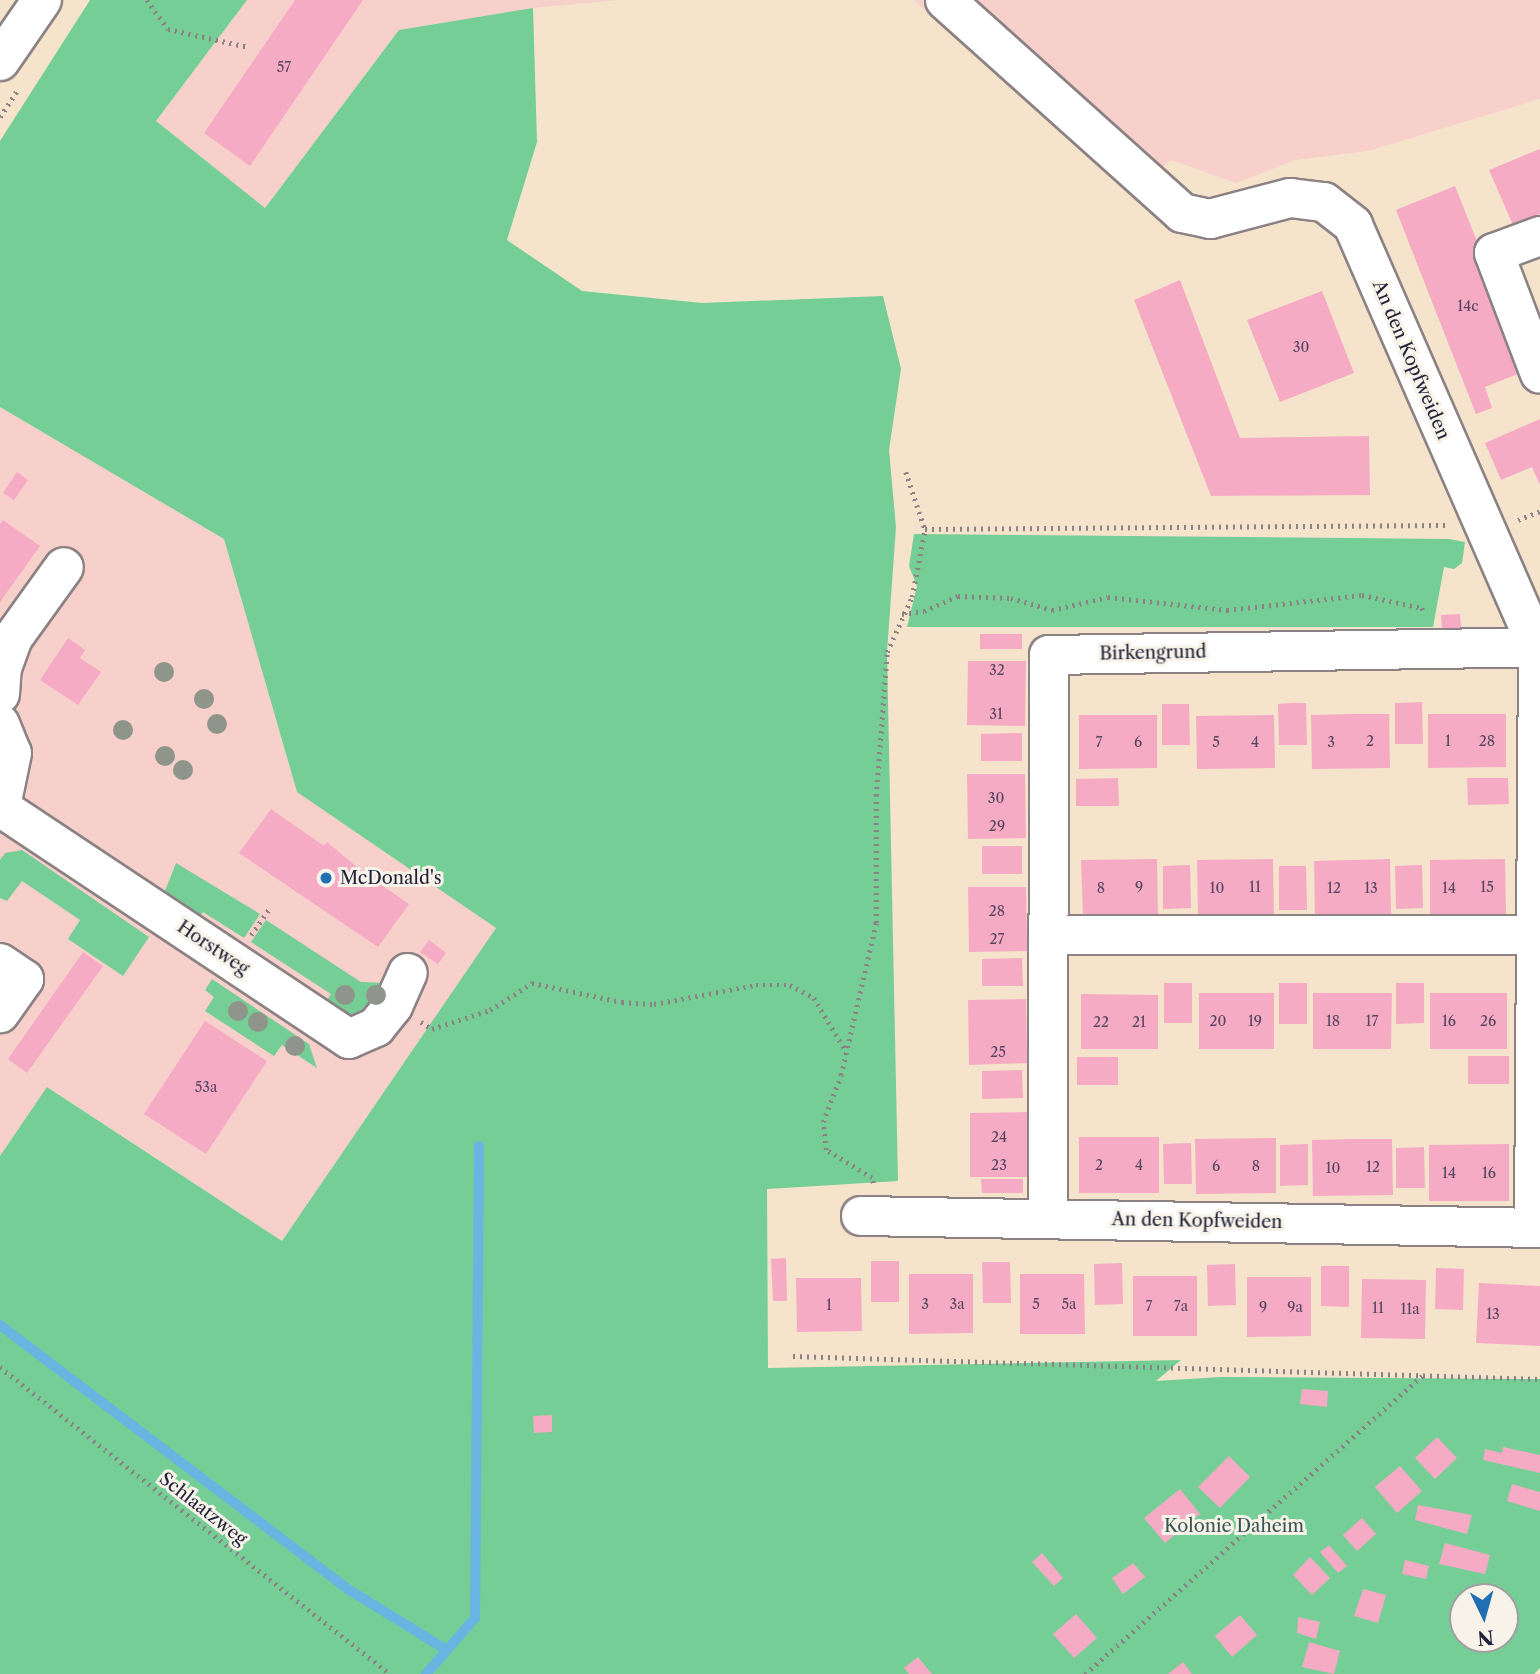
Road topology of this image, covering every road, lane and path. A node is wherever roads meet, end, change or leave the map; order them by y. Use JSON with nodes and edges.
{"nodes":[{"id":1,"x":42,"y":0,"type":"edge"},
{"id":2,"x":147,"y":0,"type":"edge"},
{"id":3,"x":945,"y":0,"type":"edge"},
{"id":4,"x":248,"y":47,"type":"dead end"},
{"id":5,"x":0,"y":61,"type":"edge"},
{"id":6,"x":1540,"y":236,"type":"edge"},
{"id":7,"x":1540,"y":373,"type":"edge"},
{"id":8,"x":906,"y":472,"type":"dead end"},
{"id":9,"x":1540,"y":511,"type":"edge"},
{"id":10,"x":1482,"y":525,"type":"junction"},
{"id":11,"x":925,"y":529,"type":"junction"},
{"id":12,"x":64,"y":567,"type":"dead end"},
{"id":13,"x":901,"y":614,"type":"junction"},
{"id":14,"x":1539,"y":648,"type":"edge"},
{"id":15,"x":1429,"y":650,"type":"junction"},
{"id":16,"x":1,"y":698,"type":"edge"},
{"id":17,"x":1,"y":809,"type":"edge"},
{"id":18,"x":1049,"y":935,"type":"junction"},
{"id":19,"x":1536,"y":935,"type":"junction"},
{"id":20,"x":0,"y":963,"type":"edge"},
{"id":21,"x":1538,"y":982,"type":"edge"},
{"id":22,"x":400,"y":990,"type":"joint"},
{"id":23,"x":0,"y":1013,"type":"edge"},
{"id":24,"x":847,"y":1052,"type":"junction"},
{"id":25,"x":845,"y":1163,"type":"dead end"},
{"id":26,"x":861,"y":1216,"type":"dead end"},
{"id":27,"x":1048,"y":1219,"type":"junction"},
{"id":28,"x":1537,"y":1228,"type":"edge"},
{"id":29,"x":793,"y":1356,"type":"dead end"},
{"id":30,"x":0,"y":1367,"type":"edge"},
{"id":31,"x":1422,"y":1376,"type":"junction"},
{"id":32,"x":1540,"y":1379,"type":"edge"},
{"id":33,"x":390,"y":1674,"type":"edge"},
{"id":34,"x":1085,"y":1674,"type":"edge"}],
"edges":[{"from":1,"to":5,"type":"street"},
{"from":2,"to":4,"type":"path"},
{"from":3,"to":10,"type":"street","name":"An den Kopfweiden"},
{"from":6,"to":7,"type":"street"},
{"from":8,"to":11,"type":"path"},
{"from":9,"to":10,"type":"path"},
{"from":10,"to":11,"type":"path"},
{"from":10,"to":14,"type":"street","name":"An den Kopfweiden"},
{"from":11,"to":13,"type":"path"},
{"from":12,"to":16,"type":"street"},
{"from":13,"to":15,"type":"path"},
{"from":13,"to":24,"type":"path"},
{"from":14,"to":15,"type":"street","name":"Birkengrund"},
{"from":14,"to":19,"type":"street","name":"An den Kopfweiden"},
{"from":15,"to":18,"type":"street","name":"Birkengrund"},
{"from":16,"to":17,"type":"street"},
{"from":17,"to":22,"type":"street","name":"Horstweg"},
{"from":18,"to":19,"type":"street"},
{"from":18,"to":27,"type":"street","name":"Birkengrund"},
{"from":19,"to":21,"type":"street","name":"An den Kopfweiden"},
{"from":20,"to":23,"type":"street"},
{"from":21,"to":28,"type":"street","name":"An den Kopfweiden"},
{"from":22,"to":24,"type":"path"},
{"from":24,"to":25,"type":"path"},
{"from":26,"to":27,"type":"street","name":"An den Kopfweiden"},
{"from":27,"to":28,"type":"street","name":"An den Kopfweiden"},
{"from":29,"to":31,"type":"path"},
{"from":30,"to":33,"type":"path","name":"Schlaatzweg"},
{"from":31,"to":32,"type":"path"},
{"from":31,"to":34,"type":"path"}]}
